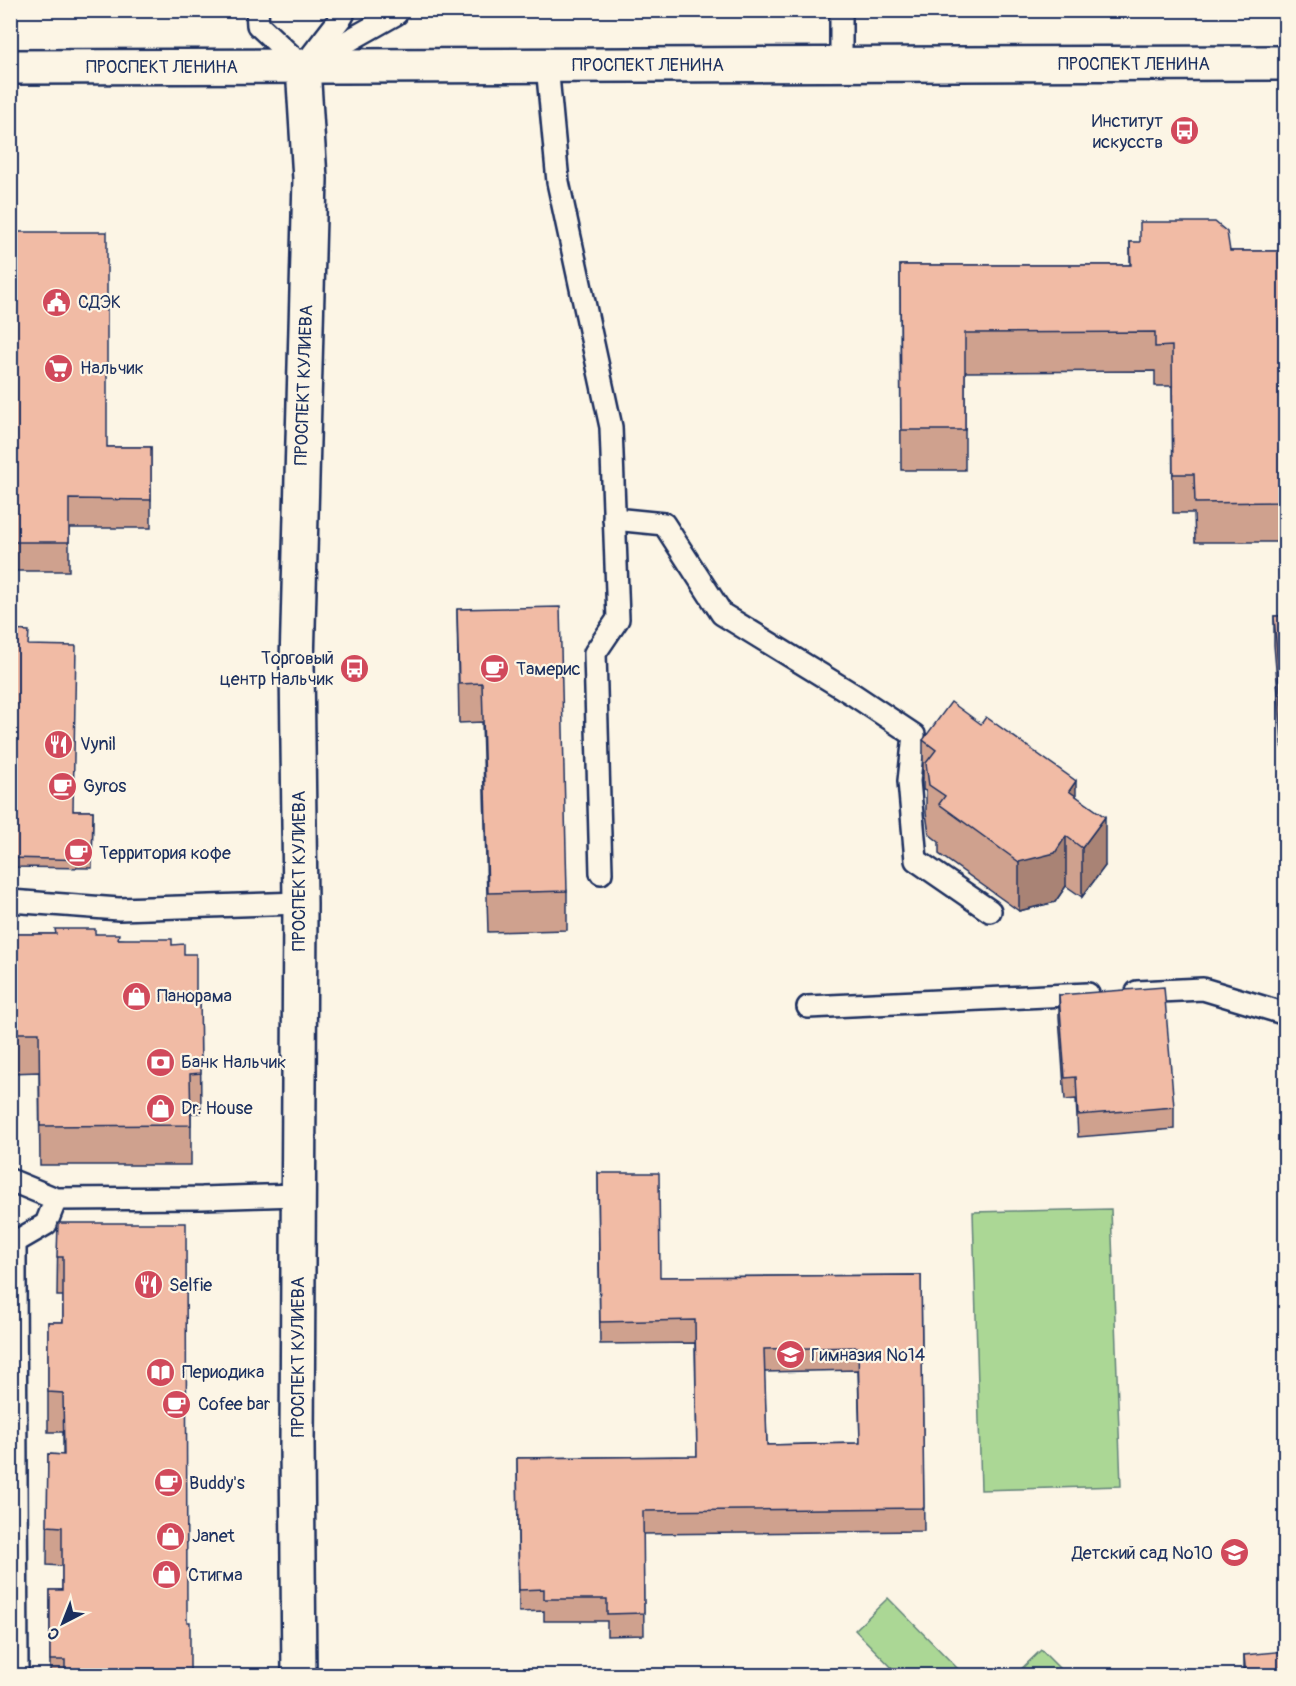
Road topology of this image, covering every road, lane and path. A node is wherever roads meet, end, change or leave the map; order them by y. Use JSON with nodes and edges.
{"nodes":[{"id":1,"x":256,"y":10,"type":"edge"},
{"id":2,"x":343,"y":10,"type":"edge"},
{"id":3,"x":396,"y":10,"type":"edge"},
{"id":4,"x":841,"y":10,"type":"edge"},
{"id":5,"x":1286,"y":63,"type":"edge"},
{"id":6,"x":841,"y":64,"type":"junction"},
{"id":7,"x":547,"y":65,"type":"junction"},
{"id":8,"x":10,"y":67,"type":"edge"},
{"id":9,"x":303,"y":67,"type":"junction"},
{"id":10,"x":614,"y":519,"type":"junction"},
{"id":11,"x":601,"y":873,"type":"dead end"},
{"id":12,"x":10,"y":902,"type":"edge"},
{"id":13,"x":300,"y":903,"type":"junction"},
{"id":14,"x":990,"y":911,"type":"dead end"},
{"id":15,"x":808,"y":1006,"type":"dead end"},
{"id":16,"x":1286,"y":1014,"type":"edge"},
{"id":17,"x":10,"y":1180,"type":"edge"},
{"id":18,"x":299,"y":1195,"type":"junction"},
{"id":19,"x":56,"y":1198,"type":"junction"},
{"id":20,"x":13,"y":1241,"type":"edge"},
{"id":21,"x":17,"y":1676,"type":"edge"},
{"id":22,"x":299,"y":1676,"type":"edge"}],
"edges":[{"from":1,"to":9,"type":"lane"},
{"from":2,"to":9,"type":"lane"},
{"from":3,"to":9,"type":"lane"},
{"from":4,"to":6,"type":"lane"},
{"from":5,"to":6,"type":"main road","name":"ПРОСПЕКТ ЛЕНИНА"},
{"from":6,"to":7,"type":"main road","name":"ПРОСПЕКТ ЛЕНИНА"},
{"from":7,"to":9,"type":"main road","name":"ПРОСПЕКТ ЛЕНИНА"},
{"from":7,"to":10,"type":"lane"},
{"from":8,"to":9,"type":"main road","name":"ПРОСПЕКТ ЛЕНИНА"},
{"from":9,"to":13,"type":"main road","name":"ПРОСПЕКТ КУЛИЕВА"},
{"from":10,"to":11,"type":"lane"},
{"from":10,"to":14,"type":"lane"},
{"from":12,"to":13,"type":"lane"},
{"from":13,"to":18,"type":"main road","name":"ПРОСПЕКТ КУЛИЕВА"},
{"from":15,"to":16,"type":"lane"},
{"from":17,"to":19,"type":"lane"},
{"from":18,"to":19,"type":"lane"},
{"from":18,"to":22,"type":"main road","name":"ПРОСПЕКТ КУЛИЕВА"},
{"from":19,"to":20,"type":"lane"},
{"from":20,"to":21,"type":"lane"}]}
